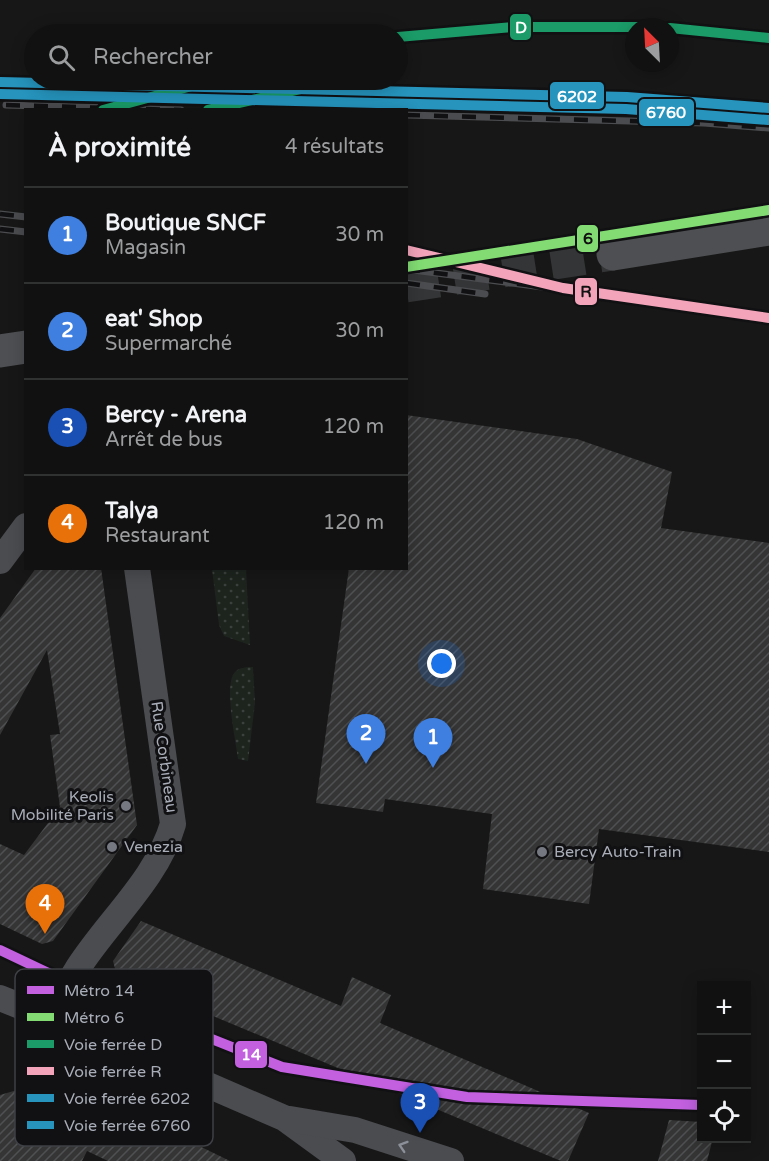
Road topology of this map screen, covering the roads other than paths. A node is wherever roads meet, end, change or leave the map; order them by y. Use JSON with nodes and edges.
{"nodes":[{"id":1,"x":769,"y":229,"type":"edge"},
{"id":2,"x":613,"y":254,"type":"tunnel mouth"},
{"id":3,"x":24,"y":347,"type":"edge"},
{"id":4,"x":0,"y":351,"type":"edge"},
{"id":5,"x":24,"y":528,"type":"edge"},
{"id":6,"x":0,"y":561,"type":"edge"},
{"id":7,"x":137,"y":570,"type":"edge"},
{"id":8,"x":77,"y":969,"type":"edge"},
{"id":9,"x":0,"y":998,"type":"edge"},
{"id":10,"x":15,"y":1006,"type":"edge"},
{"id":11,"x":213,"y":1088,"type":"edge"},
{"id":12,"x":284,"y":1118,"type":"junction"},
{"id":13,"x":343,"y":1161,"type":"edge"},
{"id":14,"x":451,"y":1161,"type":"edge"}],
"edges":[{"from":1,"to":2,"type":"main road"},
{"from":3,"to":4,"type":"main road"},
{"from":5,"to":6,"type":"street"},
{"from":7,"to":8,"type":"street","name":"Rue Corbineau"},
{"from":9,"to":10,"type":"street"},
{"from":11,"to":12,"type":"street"},
{"from":12,"to":13,"type":"street"},
{"from":14,"to":12,"type":"street","one_way":true}]}
